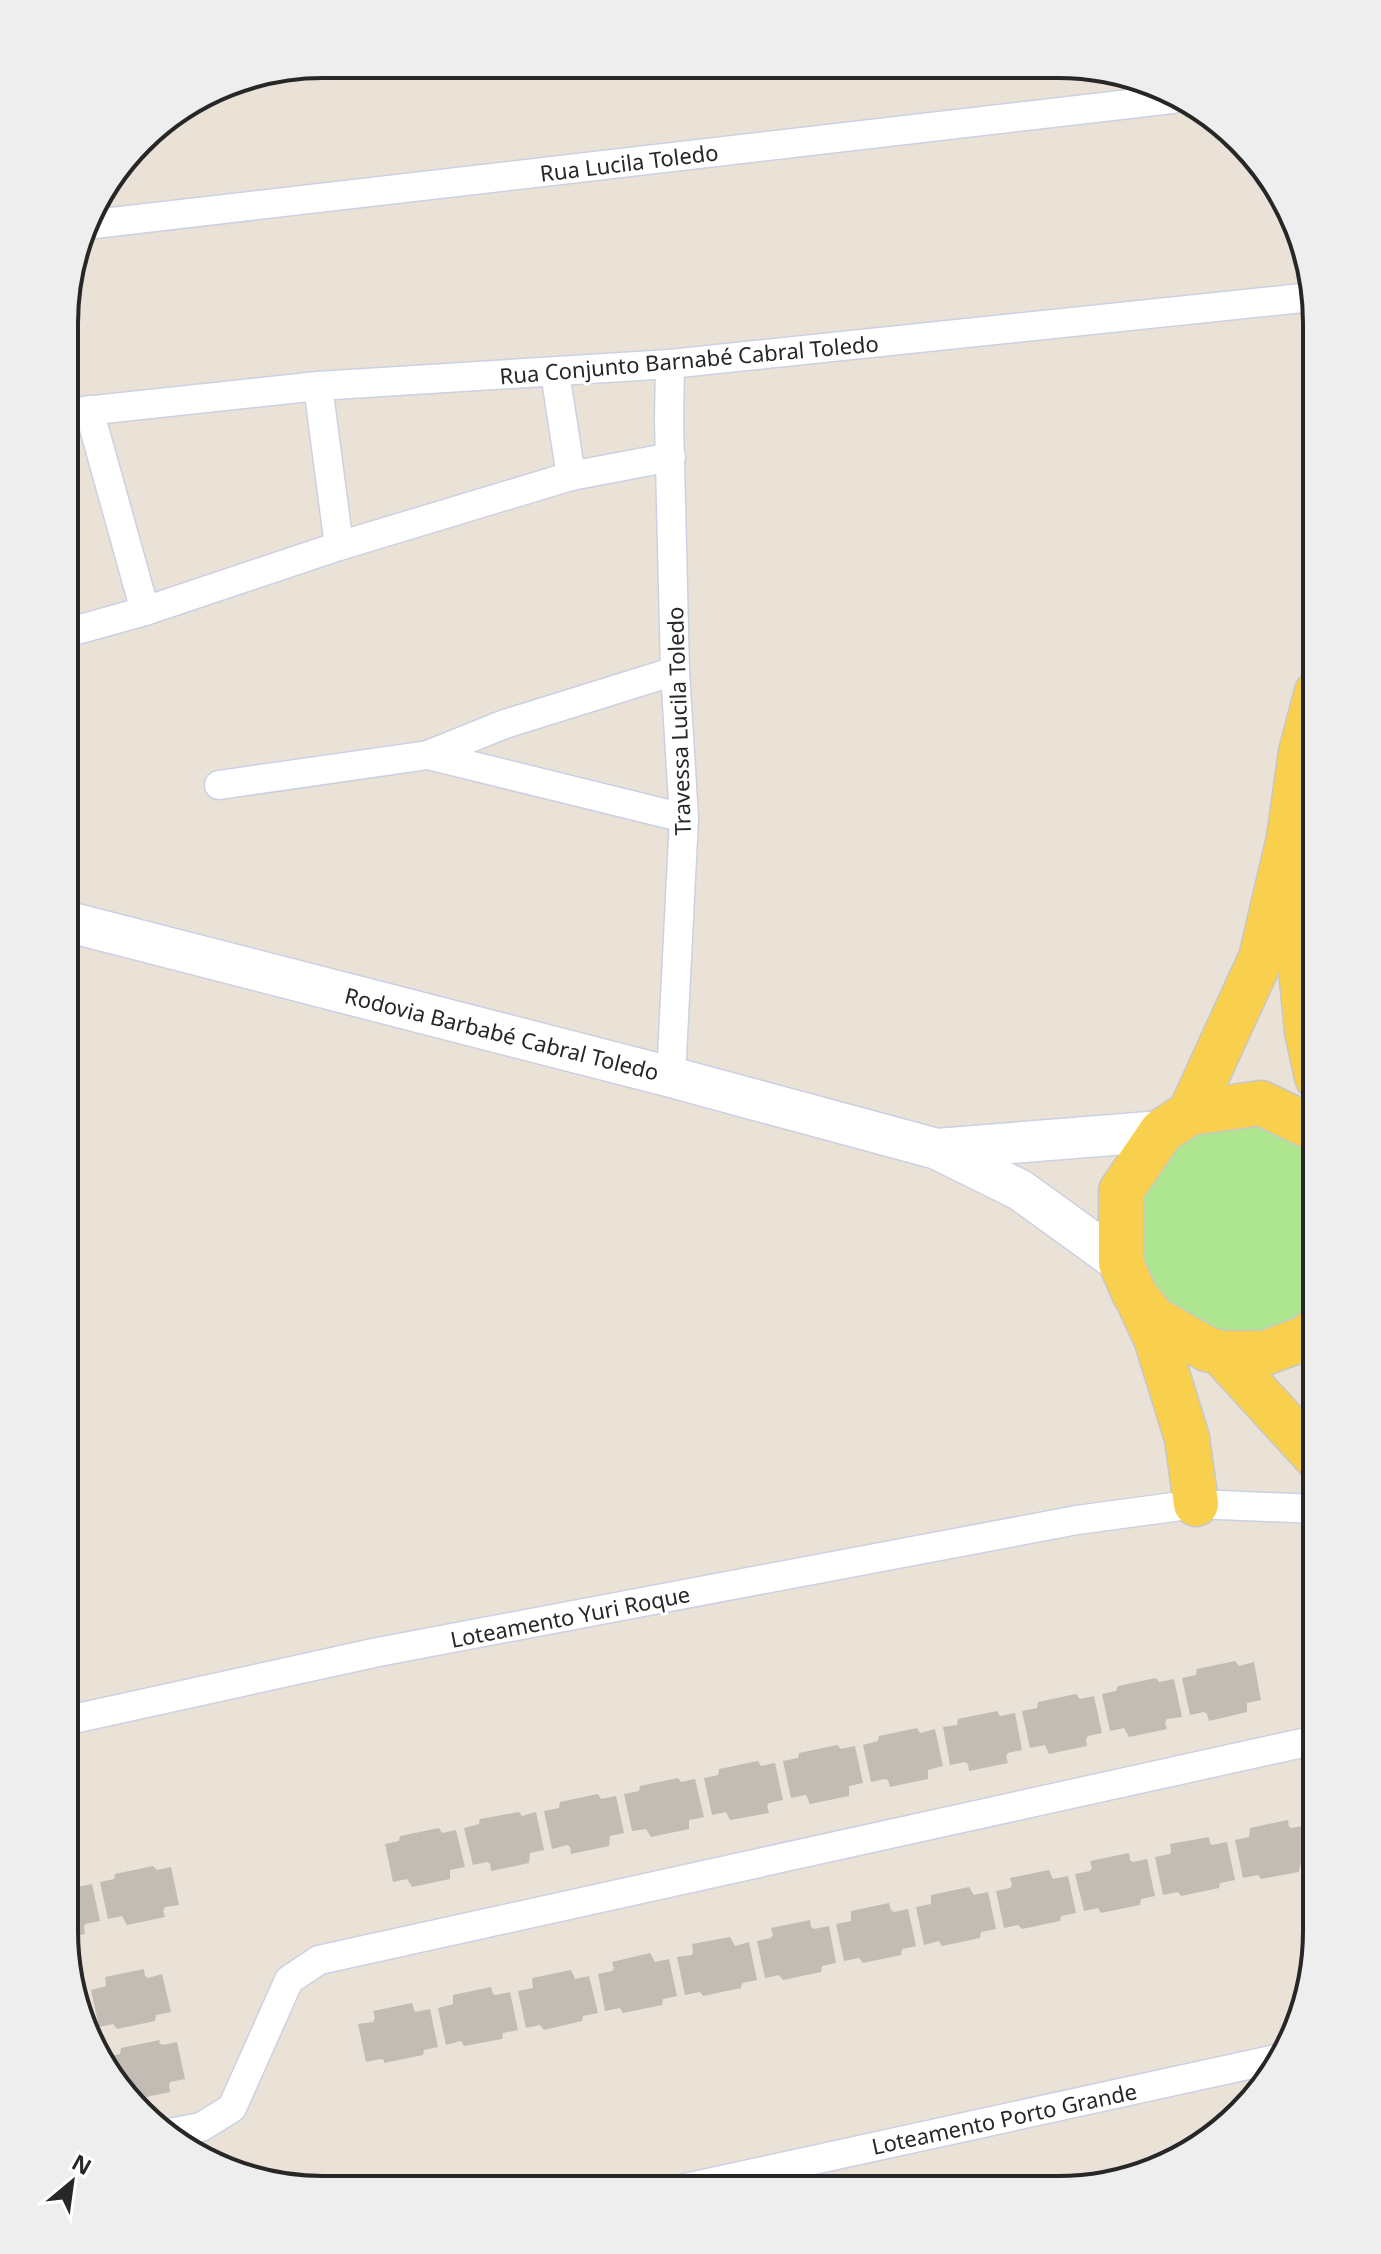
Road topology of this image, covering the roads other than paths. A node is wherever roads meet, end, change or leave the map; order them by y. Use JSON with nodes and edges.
{"nodes":[{"id":1,"x":1159,"y":101,"type":"edge"},
{"id":2,"x":100,"y":223,"type":"edge"},
{"id":3,"x":1301,"y":298,"type":"edge"},
{"id":4,"x":670,"y":364,"type":"junction"},
{"id":5,"x":555,"y":373,"type":"junction"},
{"id":6,"x":318,"y":386,"type":"junction"},
{"id":7,"x":78,"y":412,"type":"edge"},
{"id":8,"x":671,"y":457,"type":"junction"},
{"id":9,"x":571,"y":476,"type":"junction"},
{"id":10,"x":339,"y":546,"type":"junction"},
{"id":11,"x":145,"y":611,"type":"junction"},
{"id":12,"x":78,"y":630,"type":"edge"},
{"id":13,"x":675,"y":671,"type":"junction"},
{"id":14,"x":1303,"y":745,"type":"edge"},
{"id":15,"x":428,"y":755,"type":"junction"},
{"id":16,"x":219,"y":785,"type":"dead end"},
{"id":17,"x":684,"y":818,"type":"junction"},
{"id":18,"x":1289,"y":838,"type":"junction"},
{"id":19,"x":78,"y":924,"type":"edge"},
{"id":20,"x":1303,"y":952,"type":"edge"},
{"id":21,"x":671,"y":1077,"type":"junction"},
{"id":22,"x":1176,"y":1122,"type":"junction"},
{"id":23,"x":1303,"y":1123,"type":"edge"},
{"id":24,"x":937,"y":1149,"type":"junction"},
{"id":25,"x":1128,"y":1279,"type":"junction"},
{"id":26,"x":1302,"y":1339,"type":"edge"},
{"id":27,"x":1214,"y":1351,"type":"junction"},
{"id":28,"x":1187,"y":1438,"type":"junction"},
{"id":29,"x":1302,"y":1443,"type":"edge"},
{"id":30,"x":1196,"y":1504,"type":"junction"},
{"id":31,"x":1302,"y":1508,"type":"edge"},
{"id":32,"x":78,"y":1718,"type":"edge"},
{"id":33,"x":1302,"y":1743,"type":"edge"},
{"id":34,"x":1265,"y":2061,"type":"edge"},
{"id":35,"x":182,"y":2131,"type":"edge"},
{"id":36,"x":740,"y":2176,"type":"edge"}],
"edges":[{"from":1,"to":2,"type":"street","name":"Rua Lucila Toledo"},
{"from":3,"to":4,"type":"street","name":"Rua Conjunto Barnabé Cabral Toledo"},
{"from":4,"to":5,"type":"street","name":"Rua Conjunto Barnabé Cabral Toledo"},
{"from":4,"to":8,"type":"street","name":"Travessa Lucila Toledo"},
{"from":5,"to":6,"type":"street","name":"Rua Conjunto Barnabé Cabral Toledo"},
{"from":5,"to":9,"type":"street"},
{"from":6,"to":7,"type":"street","name":"Rua Conjunto Barnabé Cabral Toledo"},
{"from":6,"to":10,"type":"street"},
{"from":7,"to":11,"type":"street"},
{"from":8,"to":9,"type":"street"},
{"from":8,"to":13,"type":"street","name":"Travessa Lucila Toledo"},
{"from":9,"to":10,"type":"street"},
{"from":10,"to":11,"type":"street"},
{"from":11,"to":12,"type":"street"},
{"from":13,"to":15,"type":"street"},
{"from":13,"to":17,"type":"street","name":"Travessa Lucila Toledo"},
{"from":14,"to":18,"type":"main road"},
{"from":15,"to":16,"type":"street"},
{"from":15,"to":17,"type":"street"},
{"from":17,"to":21,"type":"street","name":"Travessa Lucila Toledo"},
{"from":18,"to":20,"type":"main road"},
{"from":18,"to":22,"type":"main road"},
{"from":19,"to":21,"type":"street","name":"Rodovia Barbabé Cabral Toledo"},
{"from":21,"to":24,"type":"street","name":"Rodovia Barbabé Cabral Toledo"},
{"from":22,"to":23,"type":"main road"},
{"from":22,"to":24,"type":"street","name":"Rodovia Barbabé Cabral Toledo"},
{"from":22,"to":25,"type":"main road"},
{"from":24,"to":25,"type":"street","name":"Rodovia Barbabé Cabral Toledo"},
{"from":25,"to":27,"type":"main road"},
{"from":25,"to":28,"type":"main road"},
{"from":26,"to":27,"type":"main road"},
{"from":27,"to":28,"type":"main road"},
{"from":27,"to":29,"type":"main road"},
{"from":28,"to":30,"type":"main road"},
{"from":30,"to":31,"type":"street","name":"Loteamento Yuri Roque"},
{"from":30,"to":32,"type":"street","name":"Loteamento Yuri Roque"},
{"from":33,"to":35,"type":"street"},
{"from":34,"to":36,"type":"street","name":"Loteamento Porto Grande"}]}
